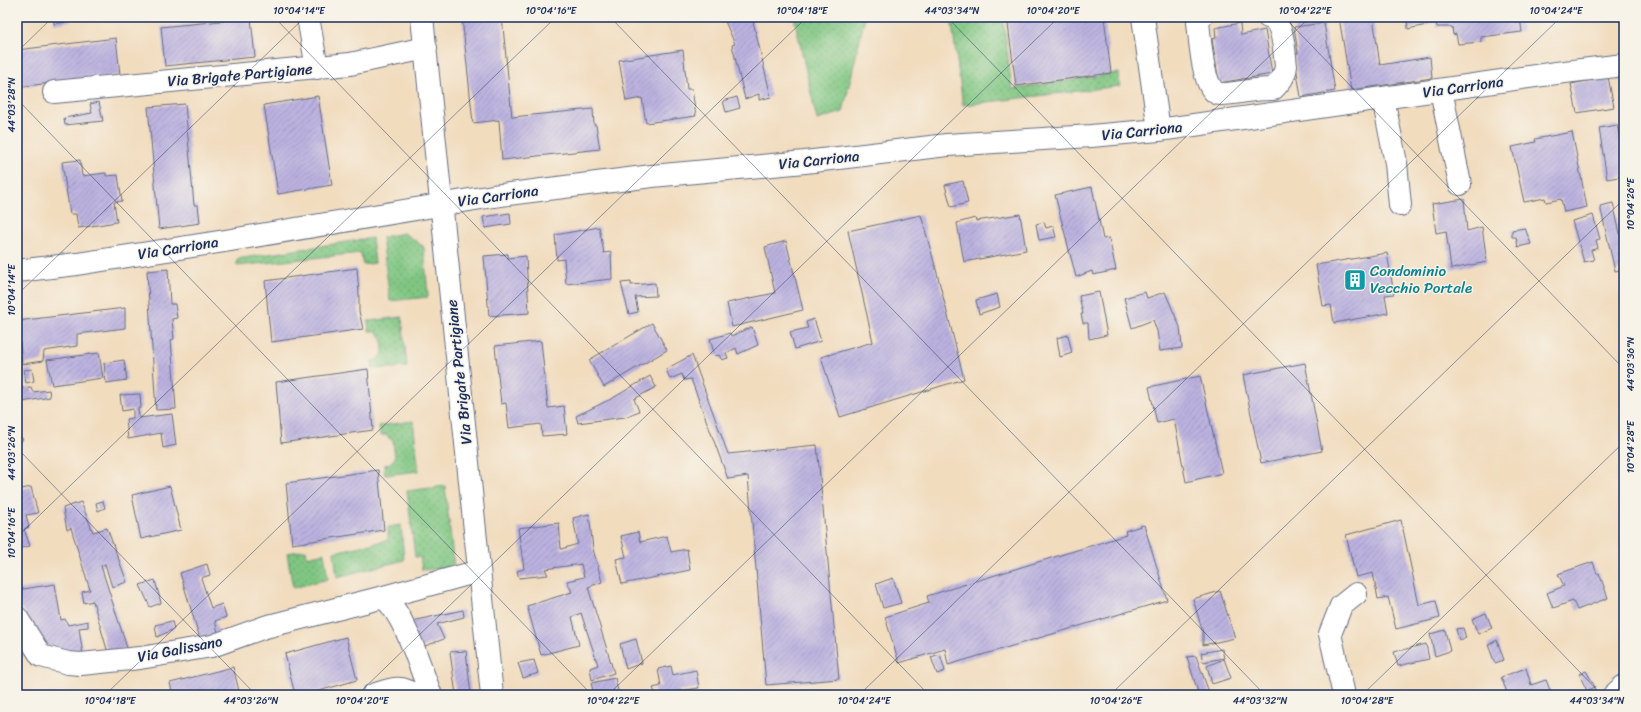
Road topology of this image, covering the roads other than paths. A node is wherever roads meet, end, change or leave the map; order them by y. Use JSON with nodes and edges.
{"nodes":[{"id":1,"x":308,"y":17,"type":"edge"},
{"id":2,"x":422,"y":17,"type":"edge"},
{"id":3,"x":1143,"y":17,"type":"edge"},
{"id":4,"x":1201,"y":17,"type":"edge"},
{"id":5,"x":1268,"y":17,"type":"edge"},
{"id":6,"x":426,"y":48,"type":"junction"},
{"id":7,"x":1624,"y":65,"type":"edge"},
{"id":8,"x":317,"y":68,"type":"junction"},
{"id":9,"x":1273,"y":90,"type":"junction"},
{"id":10,"x":1441,"y":90,"type":"junction"},
{"id":11,"x":54,"y":92,"type":"dead end"},
{"id":12,"x":1383,"y":98,"type":"junction"},
{"id":13,"x":1280,"y":113,"type":"junction"},
{"id":14,"x":1159,"y":130,"type":"junction"},
{"id":15,"x":1460,"y":184,"type":"dead end"},
{"id":16,"x":443,"y":203,"type":"junction"},
{"id":17,"x":1400,"y":205,"type":"dead end"},
{"id":18,"x":17,"y":271,"type":"edge"},
{"id":19,"x":478,"y":571,"type":"junction"},
{"id":20,"x":1356,"y":594,"type":"dead end"},
{"id":21,"x":384,"y":597,"type":"junction"},
{"id":22,"x":17,"y":618,"type":"edge"},
{"id":23,"x":1624,"y":686,"type":"edge"},
{"id":24,"x":373,"y":695,"type":"edge"},
{"id":25,"x":413,"y":695,"type":"edge"},
{"id":26,"x":432,"y":695,"type":"edge"},
{"id":27,"x":492,"y":695,"type":"edge"},
{"id":28,"x":1344,"y":695,"type":"edge"},
{"id":29,"x":1614,"y":695,"type":"edge"}],
"edges":[{"from":1,"to":8,"type":"street"},
{"from":2,"to":6,"type":"street","name":"Via Brigate Partigiane"},
{"from":3,"to":14,"type":"street"},
{"from":4,"to":9,"type":"street"},
{"from":5,"to":9,"type":"street"},
{"from":6,"to":8,"type":"street","name":"Via Brigate Partigiane"},
{"from":6,"to":16,"type":"street","name":"Via Brigate Partigiane"},
{"from":7,"to":10,"type":"street","name":"Via Carriona"},
{"from":8,"to":11,"type":"street","name":"Via Brigate Partigiane"},
{"from":9,"to":13,"type":"street"},
{"from":10,"to":12,"type":"street","name":"Via Carriona"},
{"from":10,"to":15,"type":"street"},
{"from":12,"to":13,"type":"street","name":"Via Carriona"},
{"from":12,"to":17,"type":"street"},
{"from":13,"to":14,"type":"street","name":"Via Carriona"},
{"from":14,"to":16,"type":"street","name":"Via Carriona"},
{"from":16,"to":18,"type":"street","name":"Via Carriona"},
{"from":16,"to":19,"type":"street","name":"Via Brigate Partigiane"},
{"from":19,"to":21,"type":"street","name":"Via Galissano"},
{"from":19,"to":27,"type":"street","name":"Via Brigate Partigiane"},
{"from":20,"to":28,"type":"street"},
{"from":21,"to":22,"type":"street","name":"Via Galissano"},
{"from":21,"to":26,"type":"street"},
{"from":23,"to":29,"type":"street"},
{"from":24,"to":25,"type":"street"}]}
